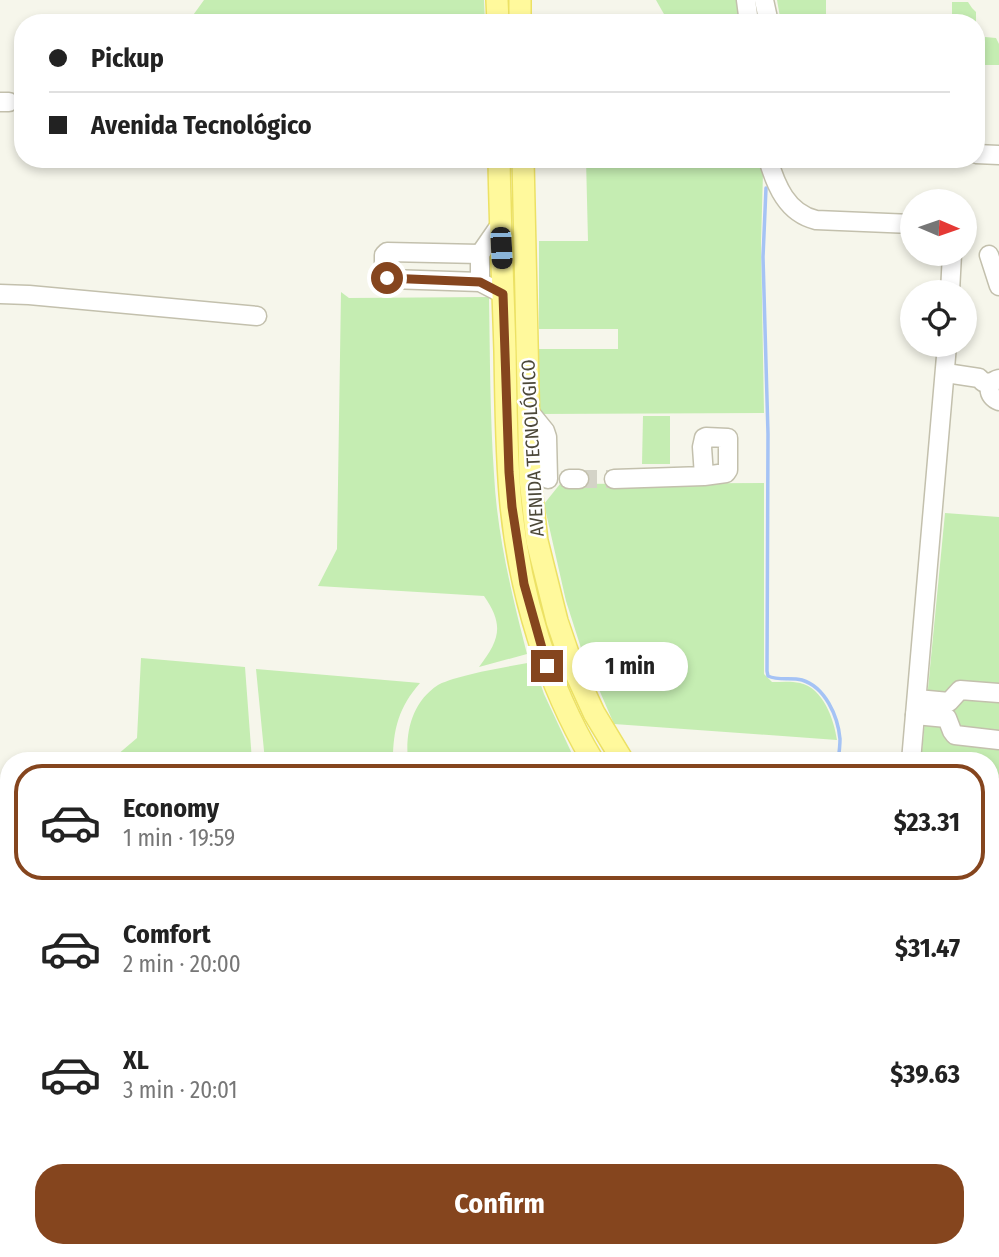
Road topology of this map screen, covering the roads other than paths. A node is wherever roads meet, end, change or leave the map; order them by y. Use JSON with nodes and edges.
{"nodes":[{"id":1,"x":499,"y":168,"type":"edge"},
{"id":2,"x":523,"y":168,"type":"edge"},
{"id":3,"x":771,"y":168,"type":"edge"},
{"id":4,"x":900,"y":224,"type":"edge"},
{"id":5,"x":500,"y":225,"type":"junction"},
{"id":6,"x":480,"y":254,"type":"junction"},
{"id":7,"x":989,"y":255,"type":"dead end"},
{"id":8,"x":480,"y":282,"type":"junction"},
{"id":9,"x":999,"y":286,"type":"edge"},
{"id":10,"x":0,"y":294,"type":"edge"},
{"id":11,"x":503,"y":294,"type":"junction"},
{"id":12,"x":257,"y":316,"type":"dead end"},
{"id":13,"x":946,"y":357,"type":"edge"},
{"id":14,"x":945,"y":379,"type":"junction"},
{"id":15,"x":991,"y":381,"type":"edge"},
{"id":16,"x":999,"y":401,"type":"edge"},
{"id":17,"x":704,"y":476,"type":"dead end"},
{"id":18,"x":614,"y":479,"type":"tunnel mouth"},
{"id":19,"x":999,"y":693,"type":"edge"},
{"id":20,"x":916,"y":707,"type":"junction"},
{"id":21,"x":999,"y":740,"type":"edge"},
{"id":22,"x":589,"y":752,"type":"edge"},
{"id":23,"x":618,"y":752,"type":"edge"},
{"id":24,"x":912,"y":752,"type":"edge"}],
"edges":[{"from":1,"to":5,"type":"main road","name":"AVENIDA TECNOLÓGICO"},
{"from":2,"to":23,"type":"main road","name":"AVENIDA TECNOLÓGICO"},
{"from":3,"to":4,"type":"street"},
{"from":5,"to":6,"type":"street"},
{"from":5,"to":11,"type":"main road","name":"AVENIDA TECNOLÓGICO"},
{"from":6,"to":8,"type":"street"},
{"from":6,"to":8,"type":"street"},
{"from":7,"to":9,"type":"street"},
{"from":8,"to":11,"type":"street"},
{"from":10,"to":12,"type":"street"},
{"from":11,"to":22,"type":"main road","name":"AVENIDA TECNOLÓGICO"},
{"from":13,"to":14,"type":"street"},
{"from":14,"to":15,"type":"street"},
{"from":14,"to":20,"type":"street"},
{"from":15,"to":16,"type":"street"},
{"from":17,"to":18,"type":"street"},
{"from":19,"to":20,"type":"street"},
{"from":20,"to":21,"type":"street"},
{"from":20,"to":24,"type":"street"}]}
